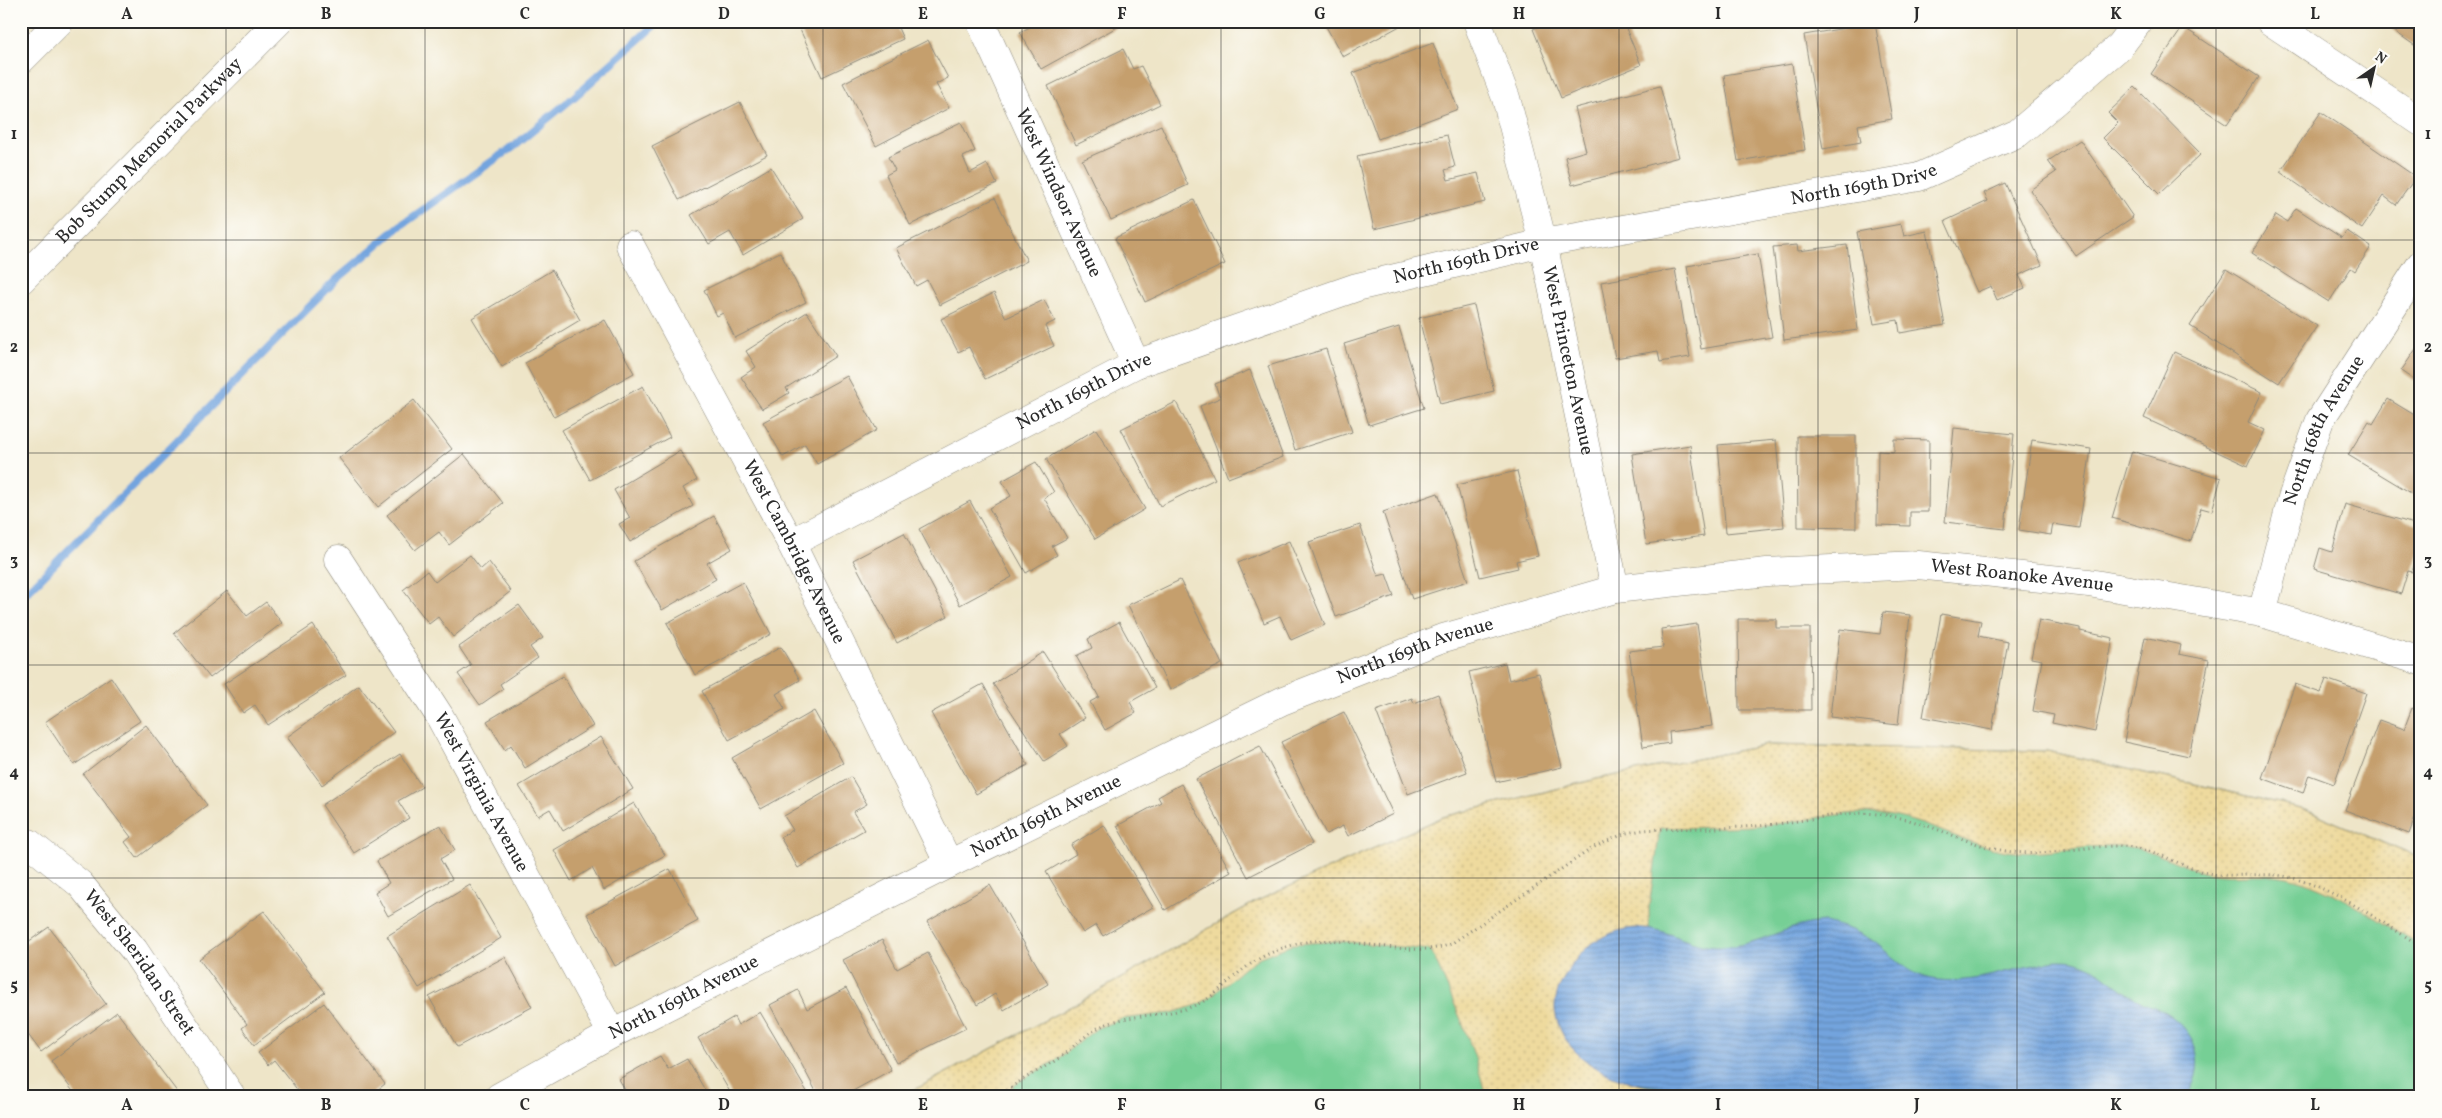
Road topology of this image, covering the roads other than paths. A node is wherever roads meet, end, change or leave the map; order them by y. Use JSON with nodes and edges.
{"nodes":[{"id":1,"x":60,"y":21,"type":"edge"},
{"id":2,"x":279,"y":21,"type":"edge"},
{"id":3,"x":980,"y":21,"type":"edge"},
{"id":4,"x":1477,"y":21,"type":"edge"},
{"id":5,"x":2139,"y":21,"type":"edge"},
{"id":6,"x":2270,"y":21,"type":"edge"},
{"id":7,"x":21,"y":60,"type":"edge"},
{"id":8,"x":2421,"y":122,"type":"edge"},
{"id":9,"x":1543,"y":243,"type":"junction"},
{"id":10,"x":630,"y":245,"type":"dead end"},
{"id":11,"x":2421,"y":264,"type":"edge"},
{"id":12,"x":21,"y":280,"type":"edge"},
{"id":13,"x":1136,"y":364,"type":"junction"},
{"id":14,"x":791,"y":543,"type":"junction"},
{"id":15,"x":338,"y":559,"type":"dead end"},
{"id":16,"x":1615,"y":589,"type":"junction"},
{"id":17,"x":2262,"y":613,"type":"junction"},
{"id":18,"x":2421,"y":661,"type":"edge"},
{"id":19,"x":29,"y":843,"type":"dead end"},
{"id":20,"x":949,"y":864,"type":"junction"},
{"id":21,"x":612,"y":1034,"type":"junction"},
{"id":22,"x":232,"y":1097,"type":"edge"},
{"id":23,"x":499,"y":1097,"type":"edge"}],
"edges":[{"from":1,"to":7,"type":"main road"},
{"from":2,"to":12,"type":"main road","name":"Bob Stump Memorial Parkway"},
{"from":3,"to":13,"type":"main road","name":"West Windsor Avenue"},
{"from":4,"to":9,"type":"main road","name":"West Princeton Avenue"},
{"from":5,"to":9,"type":"main road","name":"North 169th Drive"},
{"from":6,"to":8,"type":"main road"},
{"from":9,"to":13,"type":"main road","name":"North 169th Drive"},
{"from":9,"to":16,"type":"main road","name":"West Princeton Avenue"},
{"from":10,"to":14,"type":"main road","name":"West Cambridge Avenue"},
{"from":11,"to":17,"type":"main road","name":"North 168th Avenue"},
{"from":13,"to":14,"type":"main road","name":"North 169th Drive"},
{"from":14,"to":20,"type":"main road","name":"West Cambridge Avenue"},
{"from":15,"to":21,"type":"main road","name":"West Virginia Avenue"},
{"from":16,"to":17,"type":"main road","name":"West Roanoke Avenue"},
{"from":16,"to":20,"type":"main road","name":"North 169th Avenue"},
{"from":17,"to":18,"type":"main road","name":"West Roanoke Avenue"},
{"from":19,"to":22,"type":"main road","name":"West Sheridan Street"},
{"from":20,"to":21,"type":"main road","name":"North 169th Avenue"},
{"from":21,"to":23,"type":"main road","name":"North 169th Avenue"}]}
